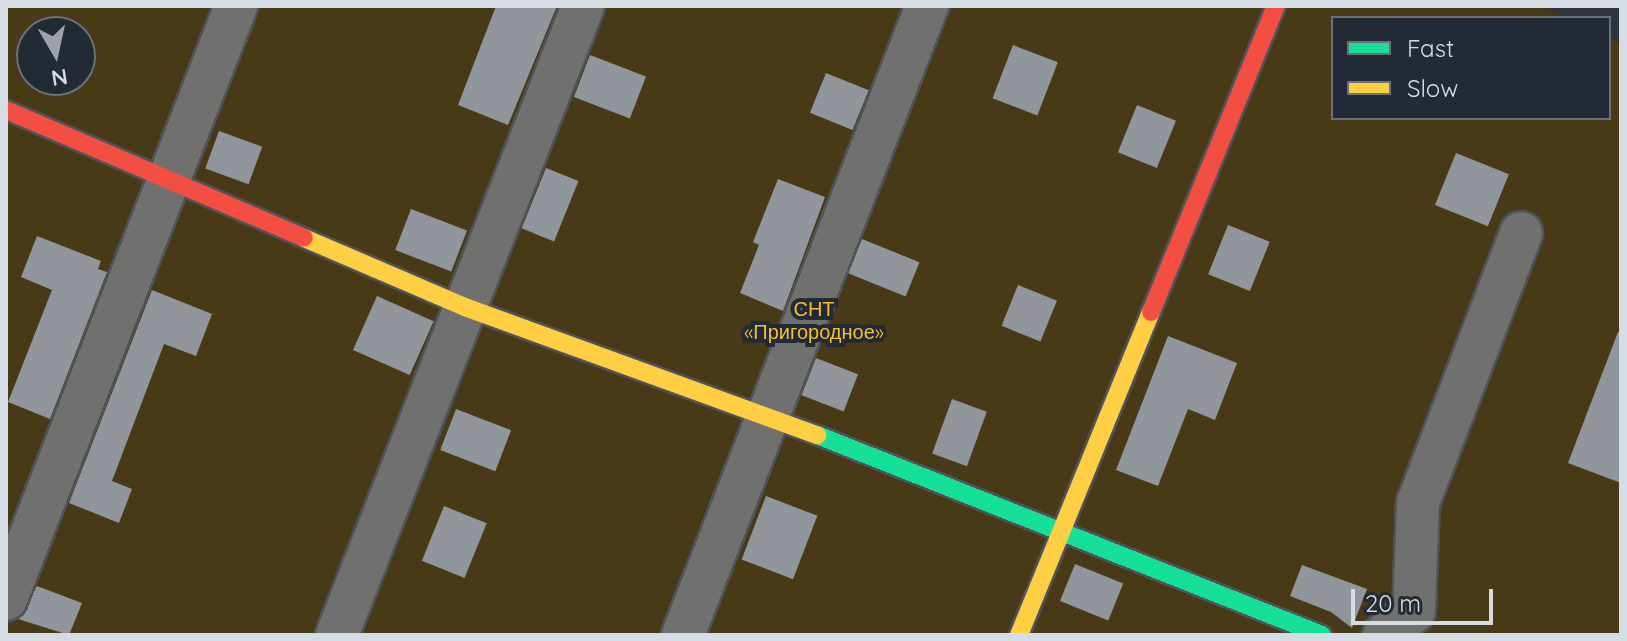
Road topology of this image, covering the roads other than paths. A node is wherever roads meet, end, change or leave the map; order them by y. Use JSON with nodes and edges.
{"nodes":[{"id":1,"x":236,"y":6,"type":"edge"},
{"id":2,"x":583,"y":6,"type":"edge"},
{"id":3,"x":927,"y":6,"type":"edge"},
{"id":4,"x":1276,"y":6,"type":"edge"},
{"id":5,"x":6,"y":110,"type":"edge"},
{"id":6,"x":169,"y":182,"type":"junction"},
{"id":7,"x":1521,"y":233,"type":"dead end"},
{"id":8,"x":465,"y":307,"type":"junction"},
{"id":9,"x":769,"y":416,"type":"junction"},
{"id":10,"x":1061,"y":531,"type":"junction"},
{"id":11,"x":6,"y":599,"type":"edge"},
{"id":12,"x":337,"y":635,"type":"edge"},
{"id":13,"x":683,"y":635,"type":"edge"},
{"id":14,"x":1019,"y":635,"type":"edge"},
{"id":15,"x":1322,"y":635,"type":"edge"},
{"id":16,"x":1384,"y":635,"type":"edge"}],
"edges":[{"from":1,"to":6,"type":"street"},
{"from":2,"to":8,"type":"street"},
{"from":3,"to":9,"type":"street"},
{"from":4,"to":10,"type":"street"},
{"from":5,"to":6,"type":"street"},
{"from":6,"to":8,"type":"street"},
{"from":6,"to":11,"type":"street"},
{"from":7,"to":16,"type":"street"},
{"from":8,"to":9,"type":"street"},
{"from":8,"to":12,"type":"street"},
{"from":9,"to":10,"type":"street"},
{"from":9,"to":13,"type":"street"},
{"from":10,"to":14,"type":"street"},
{"from":10,"to":15,"type":"street"}]}
